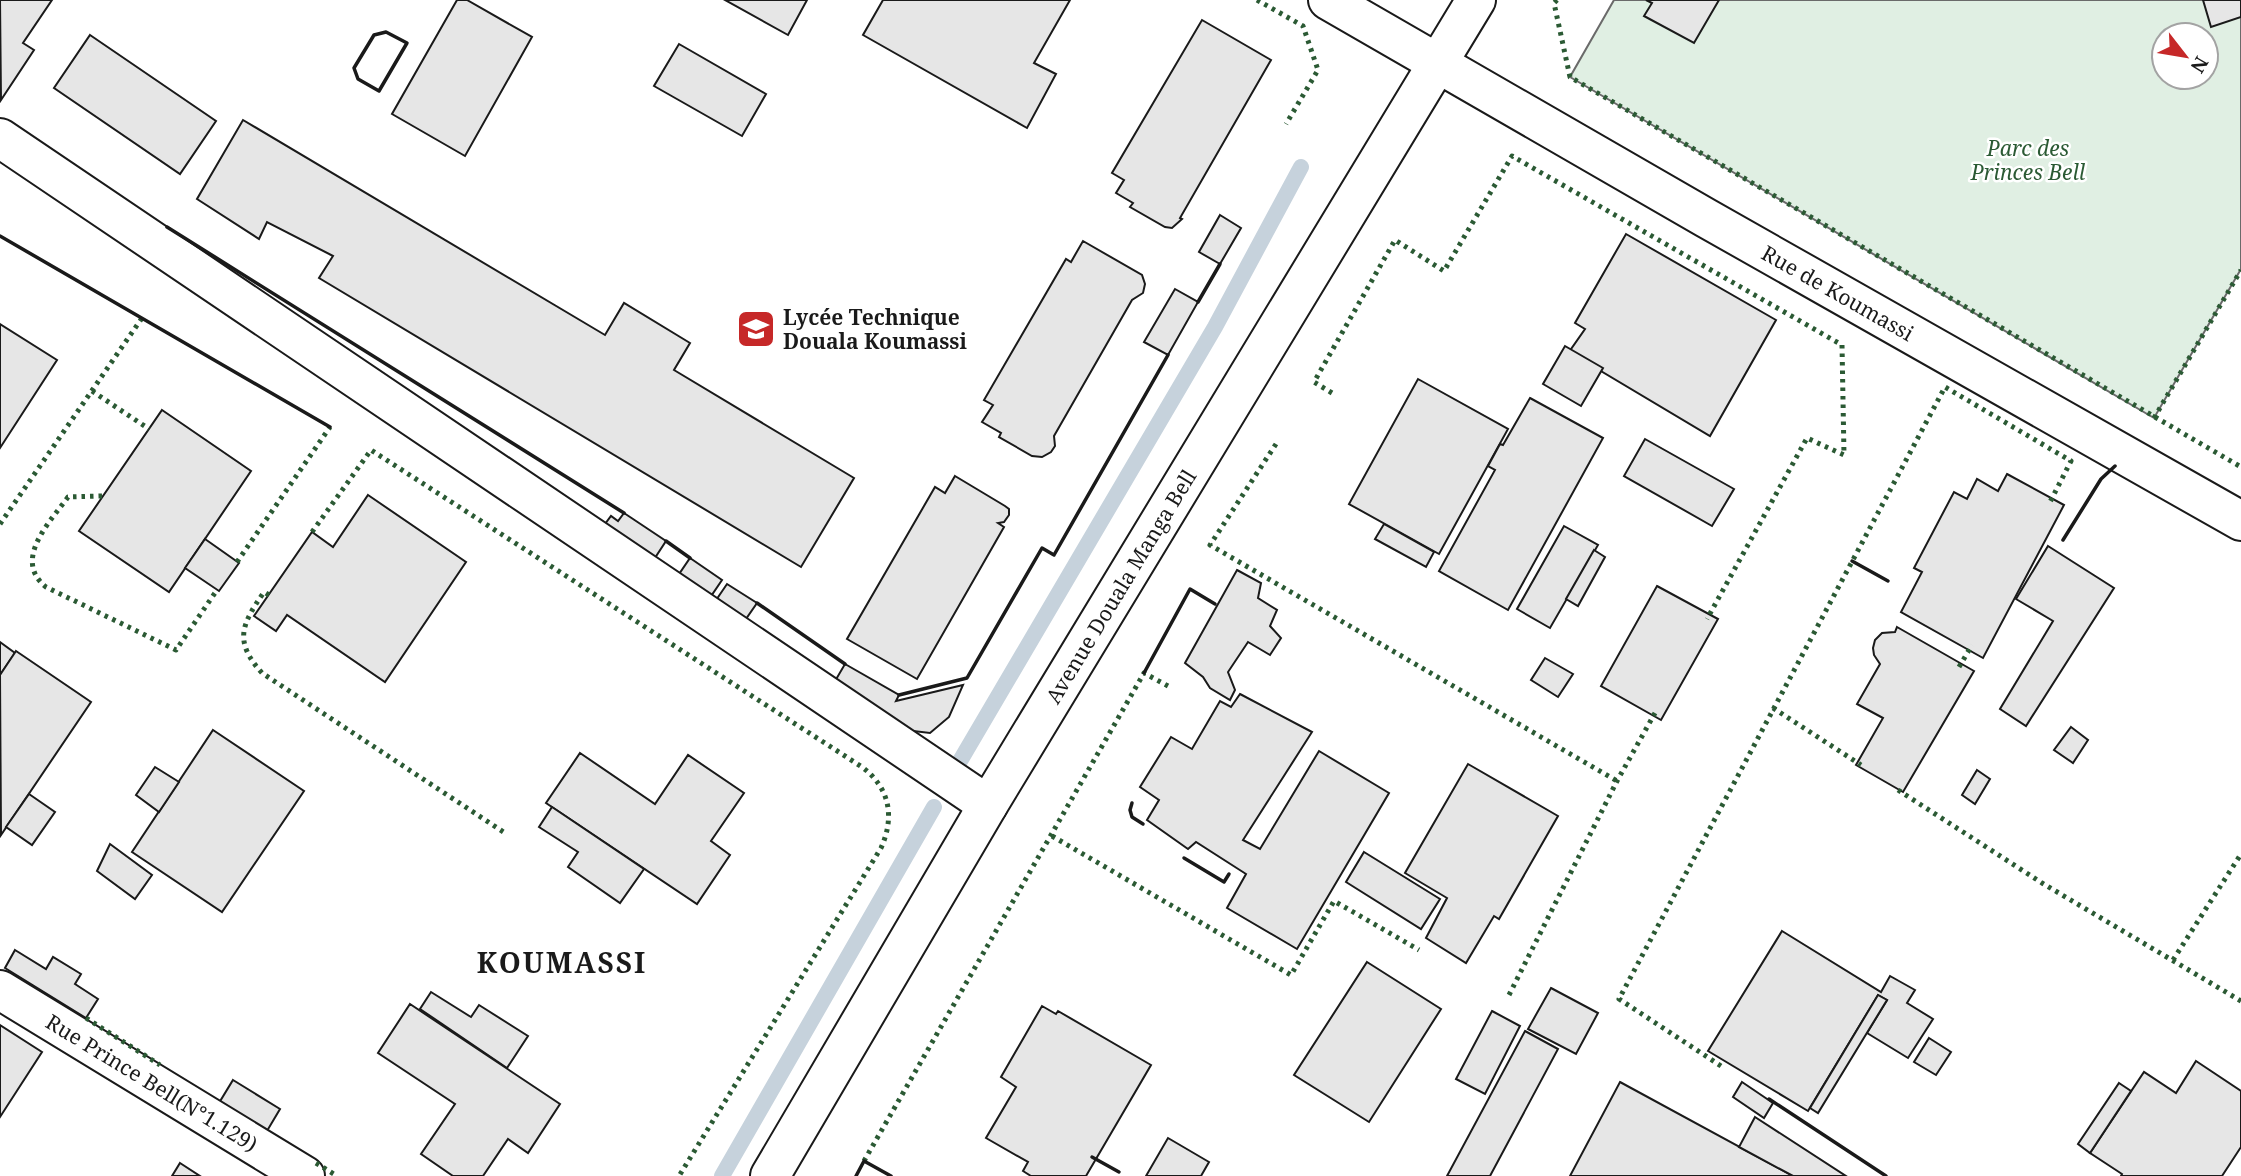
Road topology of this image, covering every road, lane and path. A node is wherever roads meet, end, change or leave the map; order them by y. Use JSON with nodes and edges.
{"nodes":[{"id":1,"x":1328,"y":0,"type":"edge"},
{"id":2,"x":1476,"y":0,"type":"edge"},
{"id":3,"x":1437,"y":64,"type":"junction"},
{"id":4,"x":0,"y":138,"type":"edge"},
{"id":5,"x":2241,"y":522,"type":"edge"},
{"id":6,"x":988,"y":805,"type":"junction"},
{"id":7,"x":0,"y":990,"type":"edge"},
{"id":8,"x":305,"y":1176,"type":"edge"},
{"id":9,"x":770,"y":1176,"type":"edge"}],
"edges":[{"from":1,"to":3,"type":"street","name":"Rue de Koumassi"},
{"from":2,"to":3,"type":"street","name":"Avenue Douala Manga Bell"},
{"from":3,"to":5,"type":"street","name":"Rue de Koumassi"},
{"from":3,"to":6,"type":"street","name":"Avenue Douala Manga Bell"},
{"from":4,"to":6,"type":"street"},
{"from":6,"to":9,"type":"street","name":"Avenue Douala Manga Bell"},
{"from":7,"to":8,"type":"street","name":"Rue Prince Bell(N°1.129)"}]}
